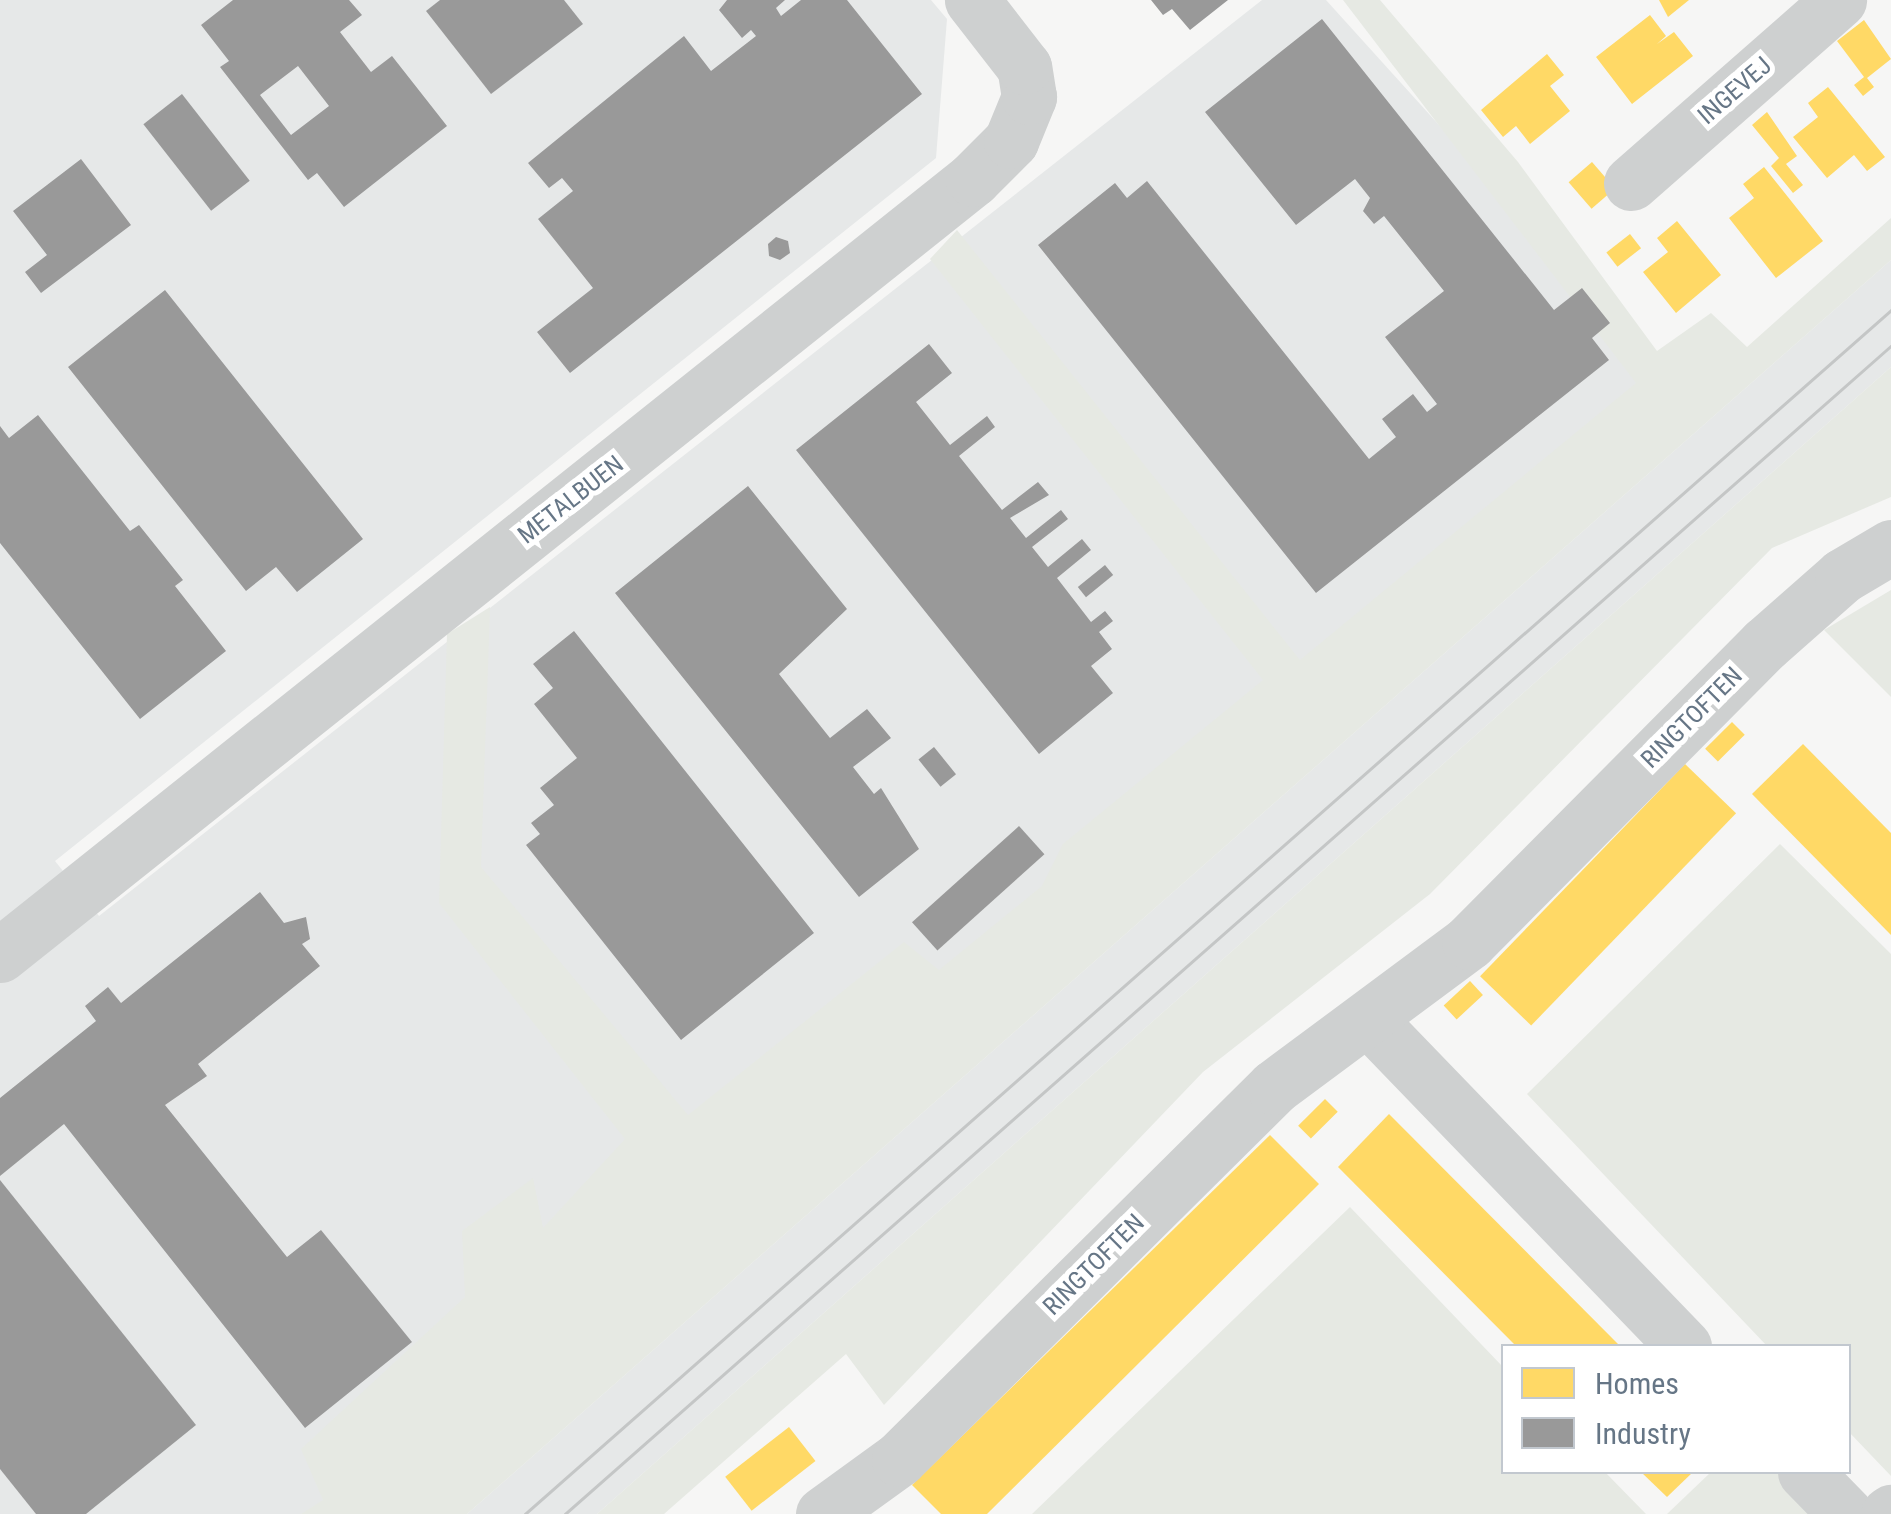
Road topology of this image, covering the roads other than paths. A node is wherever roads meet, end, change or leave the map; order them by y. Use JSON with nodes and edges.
{"nodes":[{"id":1,"x":972,"y":0,"type":"edge"},
{"id":2,"x":1838,"y":0,"type":"edge"},
{"id":3,"x":1631,"y":183,"type":"dead end"},
{"id":4,"x":1891,"y":546,"type":"edge"},
{"id":5,"x":0,"y":955,"type":"edge"},
{"id":6,"x":1368,"y":1019,"type":"junction"},
{"id":7,"x":1682,"y":1344,"type":"edge"},
{"id":8,"x":1807,"y":1474,"type":"edge"},
{"id":9,"x":823,"y":1514,"type":"edge"},
{"id":10,"x":1846,"y":1514,"type":"edge"}],
"edges":[{"from":1,"to":5,"type":"street","name":"METALBUEN"},
{"from":2,"to":3,"type":"street","name":"INGEVEJ"},
{"from":4,"to":6,"type":"street","name":"RINGTOFTEN"},
{"from":6,"to":7,"type":"street"},
{"from":6,"to":9,"type":"street","name":"RINGTOFTEN"},
{"from":8,"to":10,"type":"street"}]}
